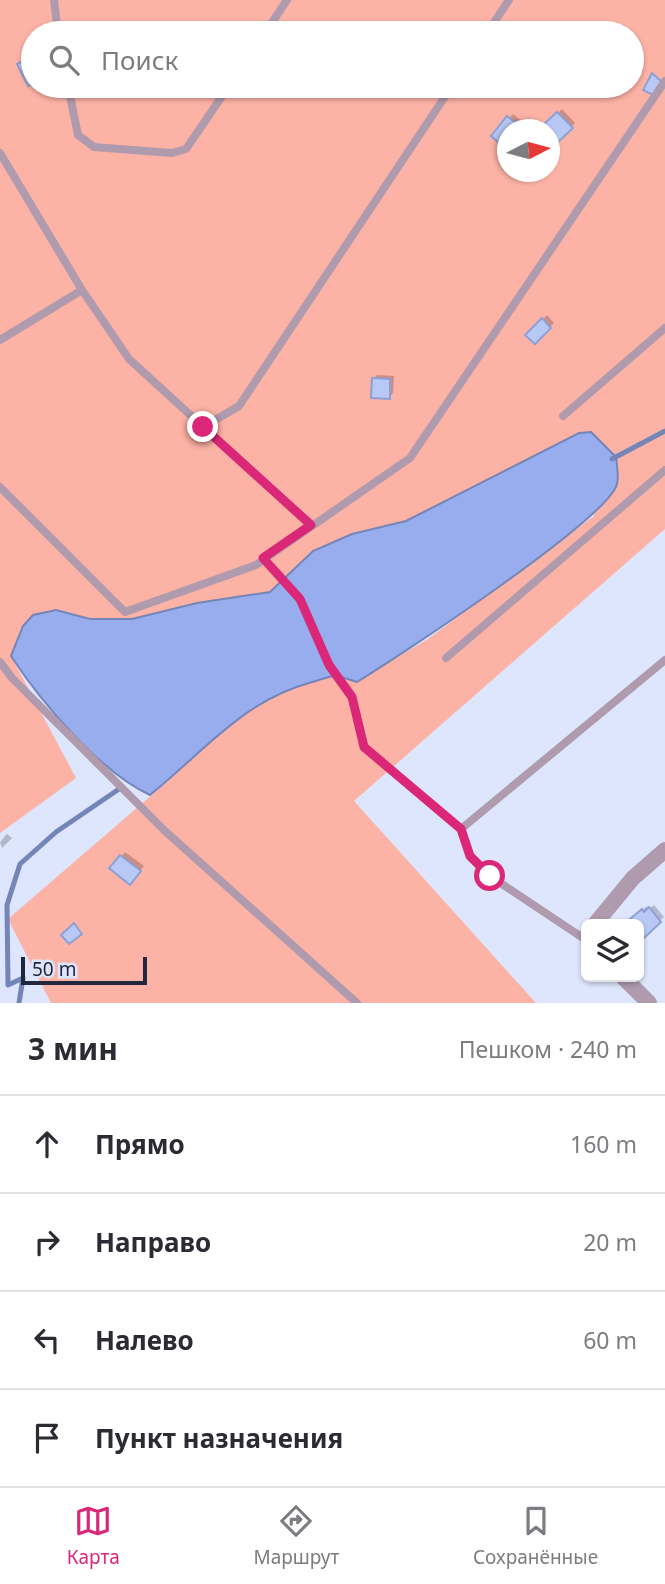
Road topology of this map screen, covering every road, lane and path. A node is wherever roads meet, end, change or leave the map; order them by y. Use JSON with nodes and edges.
{"nodes":[{"id":1,"x":54,"y":0,"type":"edge"},
{"id":2,"x":288,"y":0,"type":"edge"},
{"id":3,"x":509,"y":0,"type":"edge"},
{"id":4,"x":57,"y":21,"type":"edge"},
{"id":5,"x":273,"y":21,"type":"edge"},
{"id":6,"x":494,"y":21,"type":"edge"},
{"id":7,"x":665,"y":81,"type":"edge"},
{"id":8,"x":70,"y":98,"type":"edge"},
{"id":9,"x":221,"y":98,"type":"edge"},
{"id":10,"x":444,"y":98,"type":"edge"},
{"id":11,"x":0,"y":153,"type":"edge"},
{"id":12,"x":82,"y":290,"type":"junction"},
{"id":13,"x":665,"y":328,"type":"edge"},
{"id":14,"x":0,"y":340,"type":"edge"},
{"id":15,"x":563,"y":416,"type":"dead end"},
{"id":16,"x":203,"y":427,"type":"junction"},
{"id":17,"x":665,"y":470,"type":"edge"},
{"id":18,"x":0,"y":487,"type":"edge"},
{"id":19,"x":311,"y":525,"type":"junction"},
{"id":20,"x":263,"y":558,"type":"junction"},
{"id":21,"x":446,"y":658,"type":"dead end"},
{"id":22,"x":665,"y":660,"type":"edge"},
{"id":23,"x":0,"y":662,"type":"edge"},
{"id":24,"x":364,"y":747,"type":"joint"},
{"id":25,"x":461,"y":829,"type":"junction"},
{"id":26,"x":665,"y":850,"type":"edge"},
{"id":27,"x":599,"y":919,"type":"edge"},
{"id":28,"x":581,"y":937,"type":"edge"},
{"id":29,"x":628,"y":982,"type":"edge"},
{"id":30,"x":357,"y":1003,"type":"edge"},
{"id":31,"x":649,"y":1003,"type":"edge"}],
"edges":[{"from":1,"to":4,"type":"lane"},
{"from":2,"to":5,"type":"lane"},
{"from":3,"to":6,"type":"lane"},
{"from":7,"to":19,"type":"lane"},
{"from":8,"to":9,"type":"lane"},
{"from":10,"to":16,"type":"lane"},
{"from":11,"to":12,"type":"lane"},
{"from":12,"to":14,"type":"lane"},
{"from":12,"to":16,"type":"lane"},
{"from":13,"to":15,"type":"lane"},
{"from":16,"to":19,"type":"lane"},
{"from":17,"to":21,"type":"lane"},
{"from":18,"to":20,"type":"lane"},
{"from":19,"to":20,"type":"lane"},
{"from":20,"to":24,"type":"path"},
{"from":22,"to":25,"type":"lane"},
{"from":23,"to":30,"type":"lane"},
{"from":24,"to":25,"type":"lane"},
{"from":25,"to":28,"type":"lane"},
{"from":26,"to":27,"type":"street"},
{"from":29,"to":31,"type":"street"}]}
